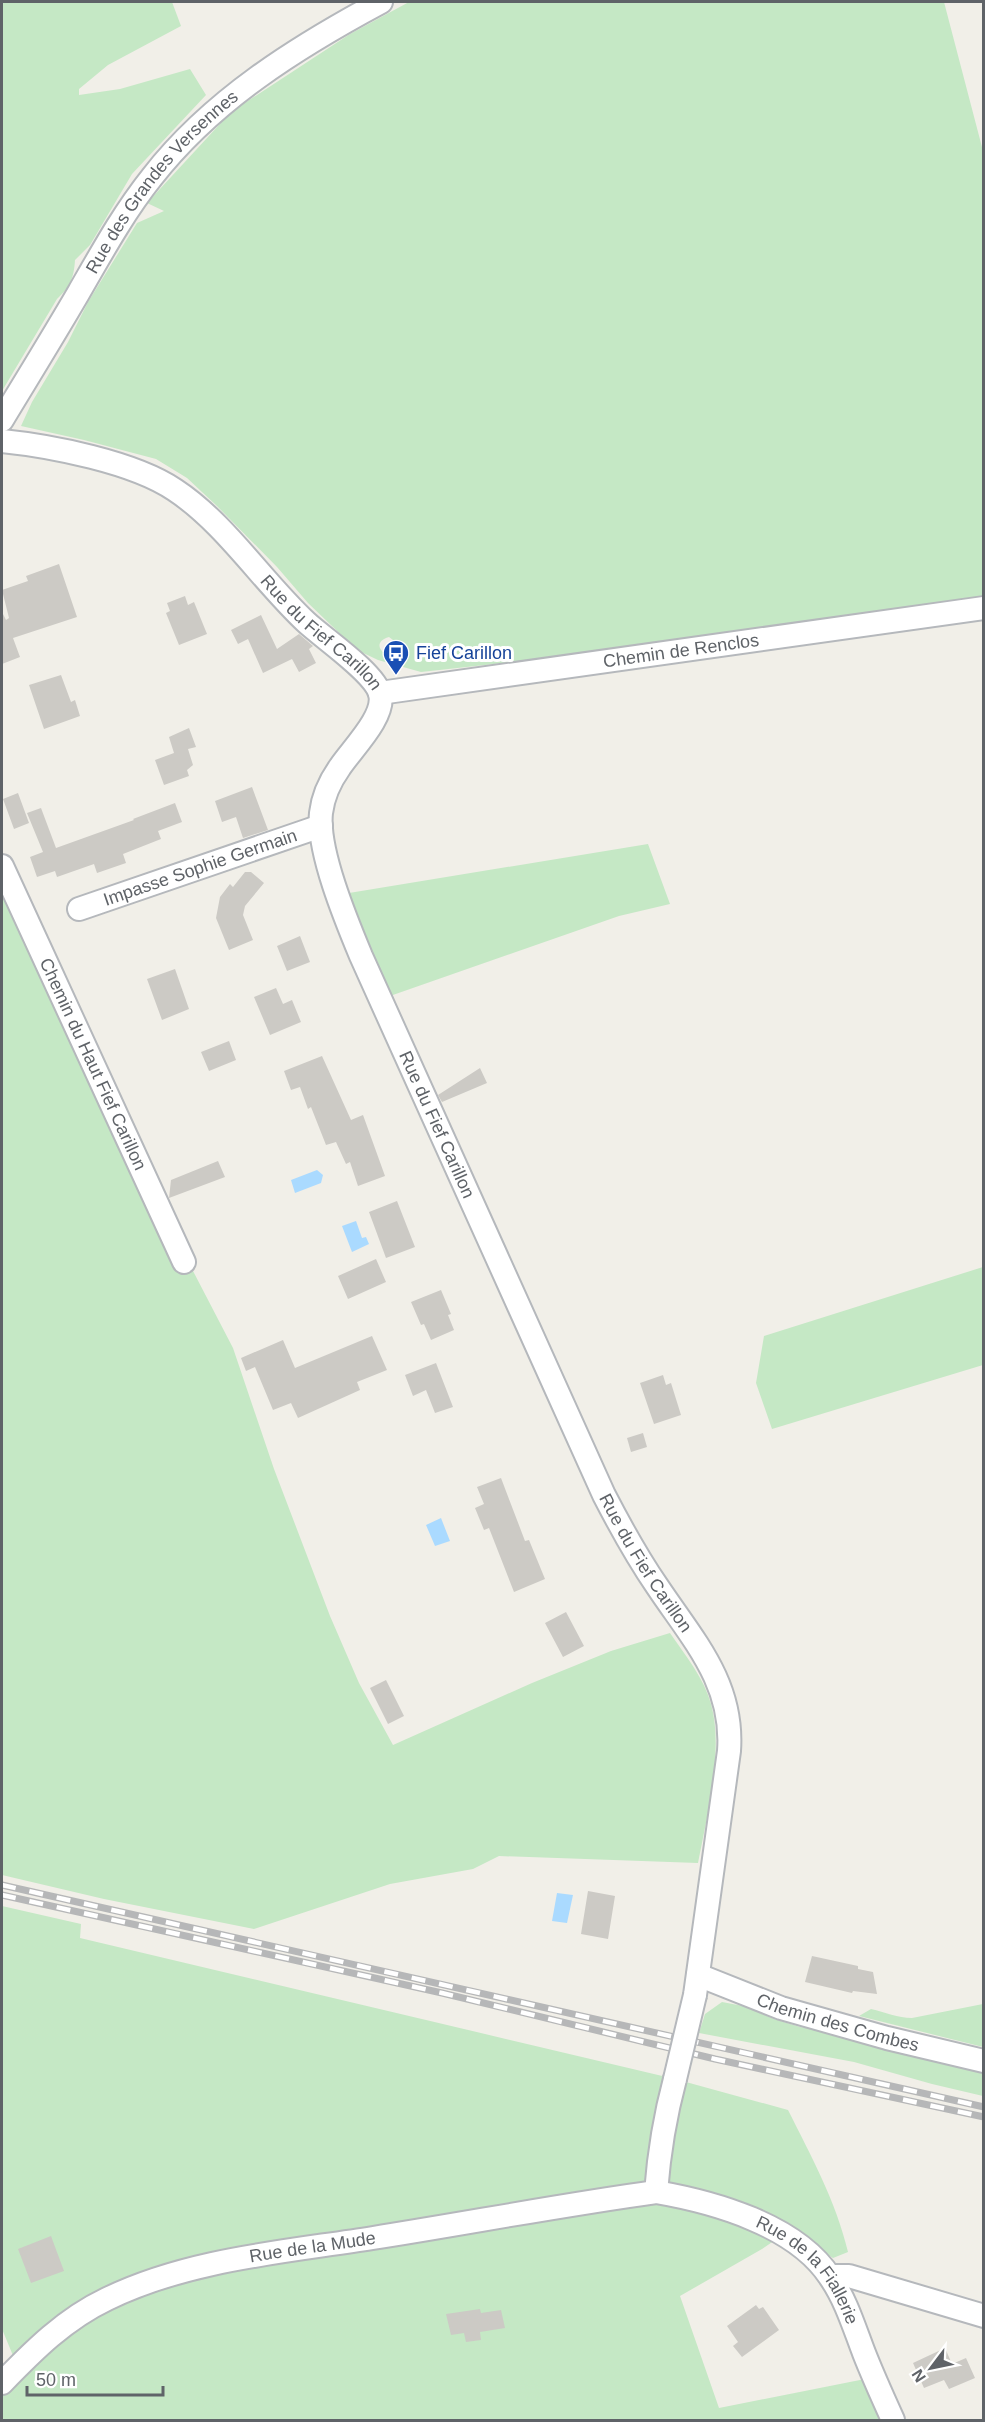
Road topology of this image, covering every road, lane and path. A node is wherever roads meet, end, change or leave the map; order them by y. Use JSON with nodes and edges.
{"nodes":[{"id":1,"x":381,"y":2,"type":"edge"},
{"id":2,"x":2,"y":420,"type":"edge"},
{"id":3,"x":2,"y":441,"type":"edge"},
{"id":4,"x":984,"y":608,"type":"edge"},
{"id":5,"x":380,"y":693,"type":"junction"},
{"id":6,"x":321,"y":826,"type":"junction"},
{"id":7,"x":2,"y":866,"type":"edge"},
{"id":8,"x":79,"y":909,"type":"dead end"},
{"id":9,"x":184,"y":1262,"type":"dead end"},
{"id":10,"x":696,"y":1985,"type":"junction"},
{"id":11,"x":984,"y":2061,"type":"edge"},
{"id":12,"x":656,"y":2192,"type":"junction"},
{"id":13,"x":830,"y":2276,"type":"junction"},
{"id":14,"x":984,"y":2316,"type":"edge"},
{"id":15,"x":2,"y":2384,"type":"edge"},
{"id":16,"x":893,"y":2421,"type":"edge"}],
"edges":[{"from":1,"to":2,"type":"street","name":"Rue des Grandes Versennes"},
{"from":3,"to":5,"type":"street","name":"Rue du Fief Carillon"},
{"from":4,"to":5,"type":"street","name":"Chemin de Renclos"},
{"from":5,"to":6,"type":"street","name":"Rue du Fief Carillon"},
{"from":6,"to":8,"type":"street","name":"Impasse Sophie Germain"},
{"from":6,"to":10,"type":"street","name":"Rue du Fief Carillon"},
{"from":7,"to":9,"type":"street","name":"Chemin du Haut Fief Carillon"},
{"from":10,"to":11,"type":"street","name":"Chemin des Combes"},
{"from":10,"to":12,"type":"street","name":"Rue du Fief Carillon","bridge":true},
{"from":12,"to":13,"type":"street","name":"Rue de la Fiallerie"},
{"from":12,"to":15,"type":"street","name":"Rue de la Mude"},
{"from":13,"to":14,"type":"street"},
{"from":13,"to":16,"type":"street","name":"Rue de la Fiallerie"}]}
